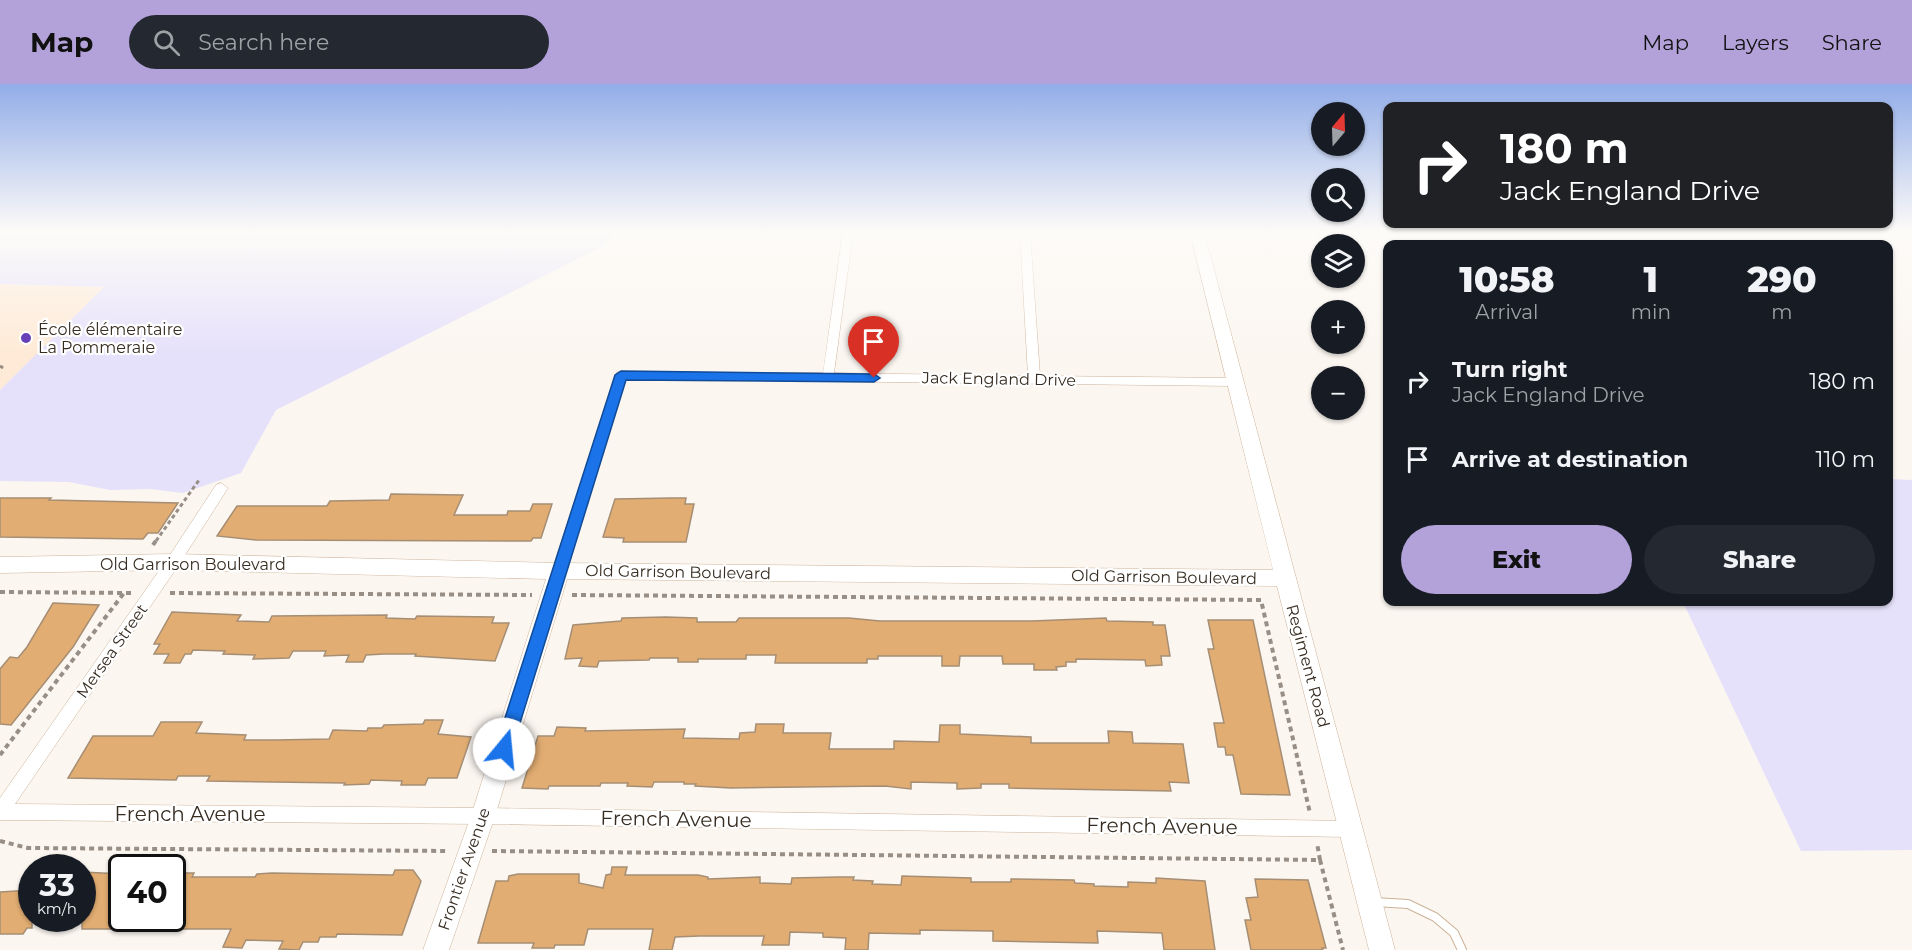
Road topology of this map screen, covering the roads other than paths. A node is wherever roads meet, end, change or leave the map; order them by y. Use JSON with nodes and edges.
{"nodes":[{"id":1,"x":842,"y":272,"type":"edge"},
{"id":2,"x":1027,"y":272,"type":"edge"},
{"id":3,"x":1207,"y":272,"type":"edge"},
{"id":4,"x":621,"y":375,"type":"joint"},
{"id":5,"x":828,"y":377,"type":"junction"},
{"id":6,"x":1034,"y":380,"type":"junction"},
{"id":7,"x":1234,"y":382,"type":"junction"},
{"id":8,"x":221,"y":488,"type":"dead end"},
{"id":9,"x":173,"y":562,"type":"junction"},
{"id":10,"x":0,"y":565,"type":"edge"},
{"id":11,"x":559,"y":571,"type":"junction"},
{"id":12,"x":1285,"y":579,"type":"junction"},
{"id":13,"x":0,"y":812,"type":"edge"},
{"id":14,"x":483,"y":816,"type":"junction"},
{"id":15,"x":1351,"y":829,"type":"junction"},
{"id":16,"x":1370,"y":902,"type":"junction"},
{"id":17,"x":436,"y":950,"type":"edge"},
{"id":18,"x":1382,"y":950,"type":"edge"},
{"id":19,"x":1462,"y":950,"type":"edge"}],
"edges":[{"from":1,"to":5,"type":"street"},
{"from":2,"to":6,"type":"street"},
{"from":3,"to":7,"type":"street","name":"Regiment Road"},
{"from":4,"to":5,"type":"street","name":"Jack England Drive"},
{"from":4,"to":11,"type":"street","name":"Frontier Avenue"},
{"from":5,"to":6,"type":"street","name":"Jack England Drive"},
{"from":6,"to":7,"type":"street","name":"Jack England Drive"},
{"from":7,"to":12,"type":"street","name":"Regiment Road"},
{"from":8,"to":9,"type":"street","name":"Mersea Street"},
{"from":9,"to":10,"type":"street","name":"Old Garrison Boulevard"},
{"from":9,"to":11,"type":"street","name":"Old Garrison Boulevard"},
{"from":9,"to":13,"type":"street","name":"Mersea Street"},
{"from":11,"to":12,"type":"street","name":"Old Garrison Boulevard"},
{"from":11,"to":14,"type":"street","name":"Frontier Avenue"},
{"from":12,"to":15,"type":"street","name":"Regiment Road"},
{"from":13,"to":14,"type":"street","name":"French Avenue"},
{"from":14,"to":15,"type":"street","name":"French Avenue"},
{"from":14,"to":17,"type":"street","name":"Frontier Avenue"},
{"from":15,"to":16,"type":"street","name":"Regiment Road"},
{"from":16,"to":18,"type":"street","name":"Regiment Road"},
{"from":16,"to":19,"type":"lane"}]}
